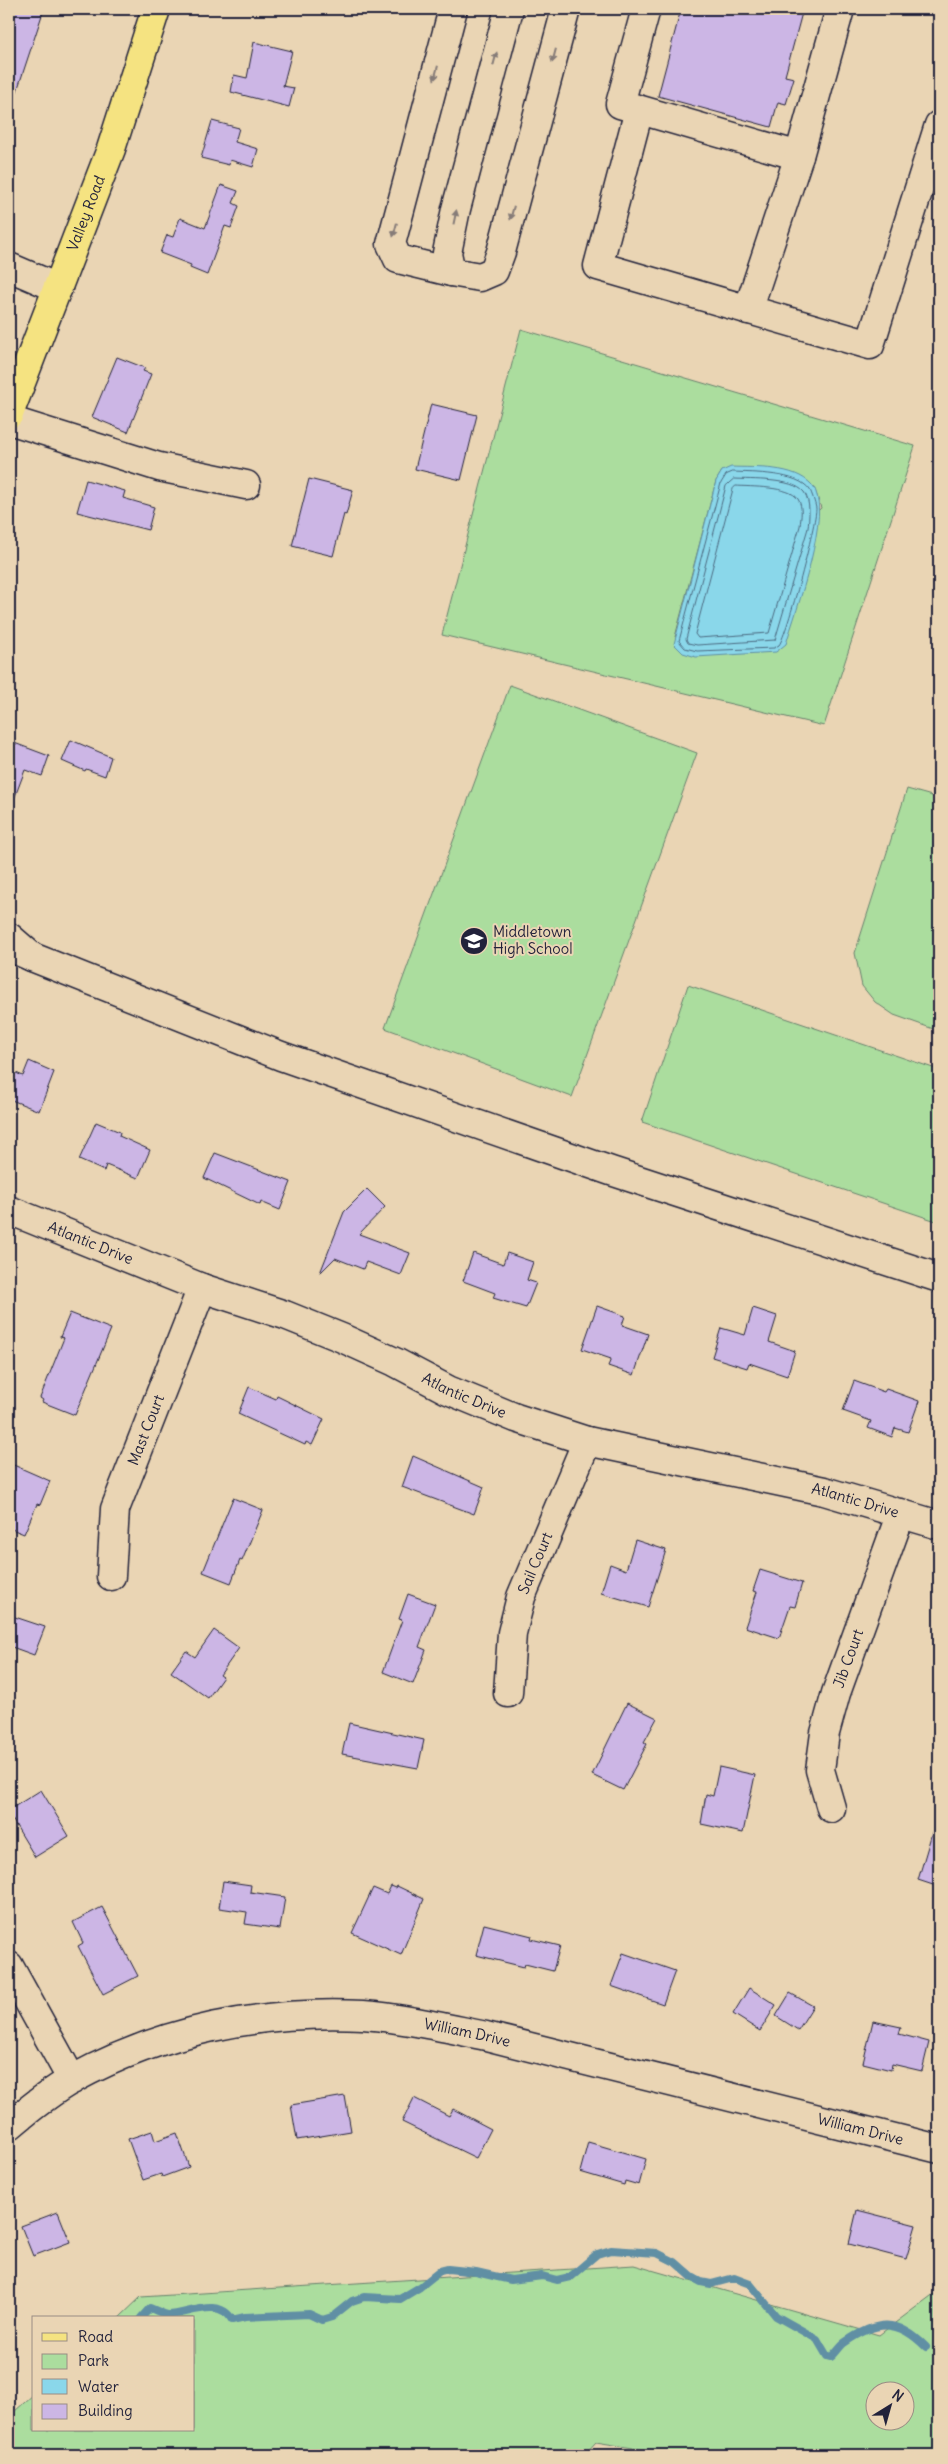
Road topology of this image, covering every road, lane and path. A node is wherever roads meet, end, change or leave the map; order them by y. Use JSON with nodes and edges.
{"nodes":[{"id":1,"x":156,"y":9,"type":"edge"},
{"id":2,"x":453,"y":9,"type":"edge"},
{"id":3,"x":509,"y":9,"type":"edge"},
{"id":4,"x":566,"y":9,"type":"edge"},
{"id":5,"x":646,"y":9,"type":"edge"},
{"id":6,"x":840,"y":9,"type":"edge"},
{"id":7,"x":639,"y":110,"type":"junction"},
{"id":8,"x":939,"y":125,"type":"edge"},
{"id":9,"x":799,"y":156,"type":"junction"},
{"id":10,"x":9,"y":268,"type":"edge"},
{"id":11,"x":451,"y":272,"type":"junction"},
{"id":12,"x":58,"y":288,"type":"junction"},
{"id":13,"x":748,"y":310,"type":"junction"},
{"id":14,"x":9,"y":414,"type":"edge"},
{"id":15,"x":9,"y":420,"type":"edge"},
{"id":16,"x":246,"y":485,"type":"dead end"},
{"id":17,"x":9,"y":937,"type":"edge"},
{"id":18,"x":21,"y":952,"type":"edge"},
{"id":19,"x":9,"y":1210,"type":"edge"},
{"id":20,"x":939,"y":1278,"type":"edge"},
{"id":21,"x":202,"y":1288,"type":"junction"},
{"id":22,"x":587,"y":1441,"type":"junction"},
{"id":23,"x":901,"y":1513,"type":"junction"},
{"id":24,"x":939,"y":1525,"type":"edge"},
{"id":25,"x":110,"y":1576,"type":"dead end"},
{"id":26,"x":508,"y":1693,"type":"dead end"},
{"id":27,"x":831,"y":1808,"type":"dead end"},
{"id":28,"x":9,"y":1966,"type":"edge"},
{"id":29,"x":72,"y":2080,"type":"junction"},
{"id":30,"x":9,"y":2126,"type":"edge"},
{"id":31,"x":939,"y":2149,"type":"edge"}],
"edges":[{"from":1,"to":12,"type":"main road","name":"Valley Road"},
{"from":2,"to":11,"type":"street","one_way":true},
{"from":11,"to":3,"type":"street","one_way":true},
{"from":4,"to":11,"type":"street","one_way":true},
{"from":5,"to":7,"type":"street"},
{"from":6,"to":9,"type":"street"},
{"from":7,"to":9,"type":"street"},
{"from":7,"to":13,"type":"street"},
{"from":8,"to":13,"type":"street"},
{"from":9,"to":13,"type":"street"},
{"from":10,"to":12,"type":"street"},
{"from":12,"to":14,"type":"main road","name":"Valley Road"},
{"from":15,"to":16,"type":"street"},
{"from":17,"to":18,"type":"street"},
{"from":18,"to":20,"type":"street"},
{"from":19,"to":21,"type":"street","name":"Atlantic Drive"},
{"from":21,"to":22,"type":"street","name":"Atlantic Drive"},
{"from":21,"to":25,"type":"street","name":"Mast Court"},
{"from":22,"to":23,"type":"street","name":"Atlantic Drive"},
{"from":22,"to":26,"type":"street","name":"Sail Court"},
{"from":23,"to":24,"type":"street","name":"Atlantic Drive"},
{"from":23,"to":27,"type":"street","name":"Jib Court"},
{"from":28,"to":29,"type":"street"},
{"from":29,"to":30,"type":"street","name":"William Drive"},
{"from":29,"to":31,"type":"street","name":"William Drive"}]}
